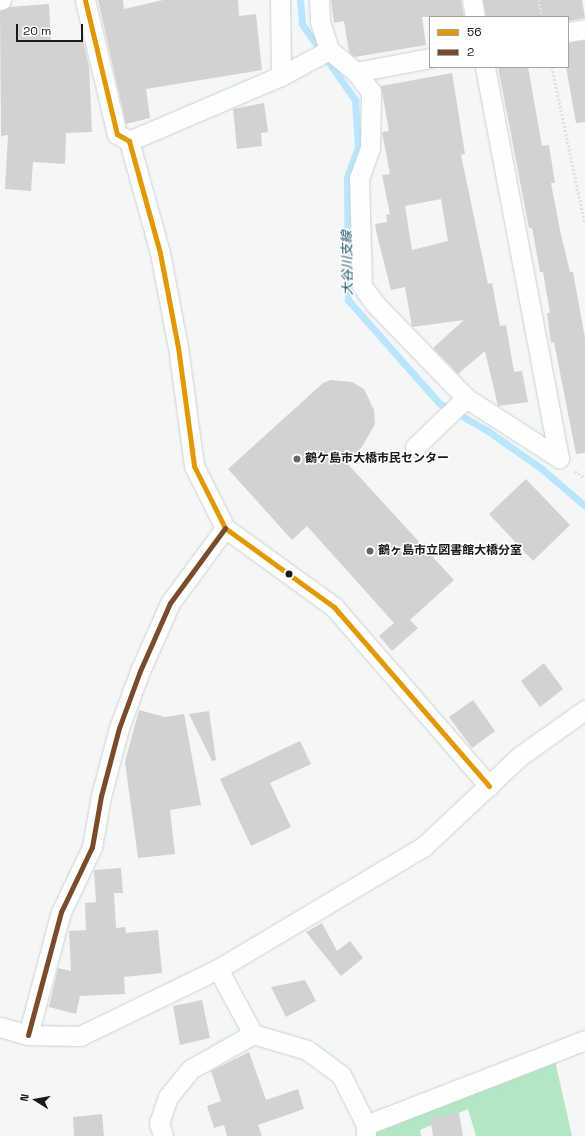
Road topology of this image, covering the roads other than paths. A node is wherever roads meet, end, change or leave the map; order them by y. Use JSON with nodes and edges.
{"nodes":[{"id":1,"x":85,"y":0,"type":"edge"},
{"id":2,"x":280,"y":0,"type":"edge"},
{"id":3,"x":319,"y":0,"type":"edge"},
{"id":4,"x":472,"y":0,"type":"edge"},
{"id":5,"x":475,"y":16,"type":"edge"},
{"id":6,"x":585,"y":29,"type":"edge"},
{"id":7,"x":569,"y":32,"type":"edge"},
{"id":8,"x":329,"y":50,"type":"junction"},
{"id":9,"x":429,"y":58,"type":"edge"},
{"id":10,"x":485,"y":68,"type":"edge"},
{"id":11,"x":356,"y":72,"type":"junction"},
{"id":12,"x":281,"y":76,"type":"junction"},
{"id":13,"x":129,"y":141,"type":"junction"},
{"id":14,"x":466,"y":398,"type":"junction"},
{"id":15,"x":415,"y":447,"type":"dead end"},
{"id":16,"x":225,"y":528,"type":"junction"},
{"id":17,"x":585,"y":710,"type":"edge"},
{"id":18,"x":489,"y":786,"type":"junction"},
{"id":19,"x":218,"y":969,"type":"junction"},
{"id":20,"x":0,"y":1027,"type":"edge"},
{"id":21,"x":253,"y":1034,"type":"junction"},
{"id":22,"x":28,"y":1035,"type":"junction"},
{"id":23,"x":585,"y":1040,"type":"edge"},
{"id":24,"x":366,"y":1131,"type":"edge"},
{"id":25,"x":163,"y":1136,"type":"edge"}],
"edges":[{"from":1,"to":13,"type":"street"},
{"from":2,"to":12,"type":"street"},
{"from":3,"to":8,"type":"street"},
{"from":4,"to":5,"type":"street"},
{"from":6,"to":7,"type":"street"},
{"from":8,"to":11,"type":"street"},
{"from":8,"to":12,"type":"street"},
{"from":9,"to":11,"type":"street"},
{"from":10,"to":14,"type":"street"},
{"from":11,"to":14,"type":"street"},
{"from":12,"to":13,"type":"street"},
{"from":13,"to":16,"type":"street"},
{"from":14,"to":15,"type":"street"},
{"from":16,"to":18,"type":"street"},
{"from":16,"to":22,"type":"street"},
{"from":17,"to":18,"type":"street"},
{"from":18,"to":19,"type":"street"},
{"from":19,"to":21,"type":"street"},
{"from":19,"to":22,"type":"street"},
{"from":20,"to":22,"type":"street"},
{"from":21,"to":24,"type":"street"},
{"from":21,"to":25,"type":"street"},
{"from":23,"to":24,"type":"street"}]}
